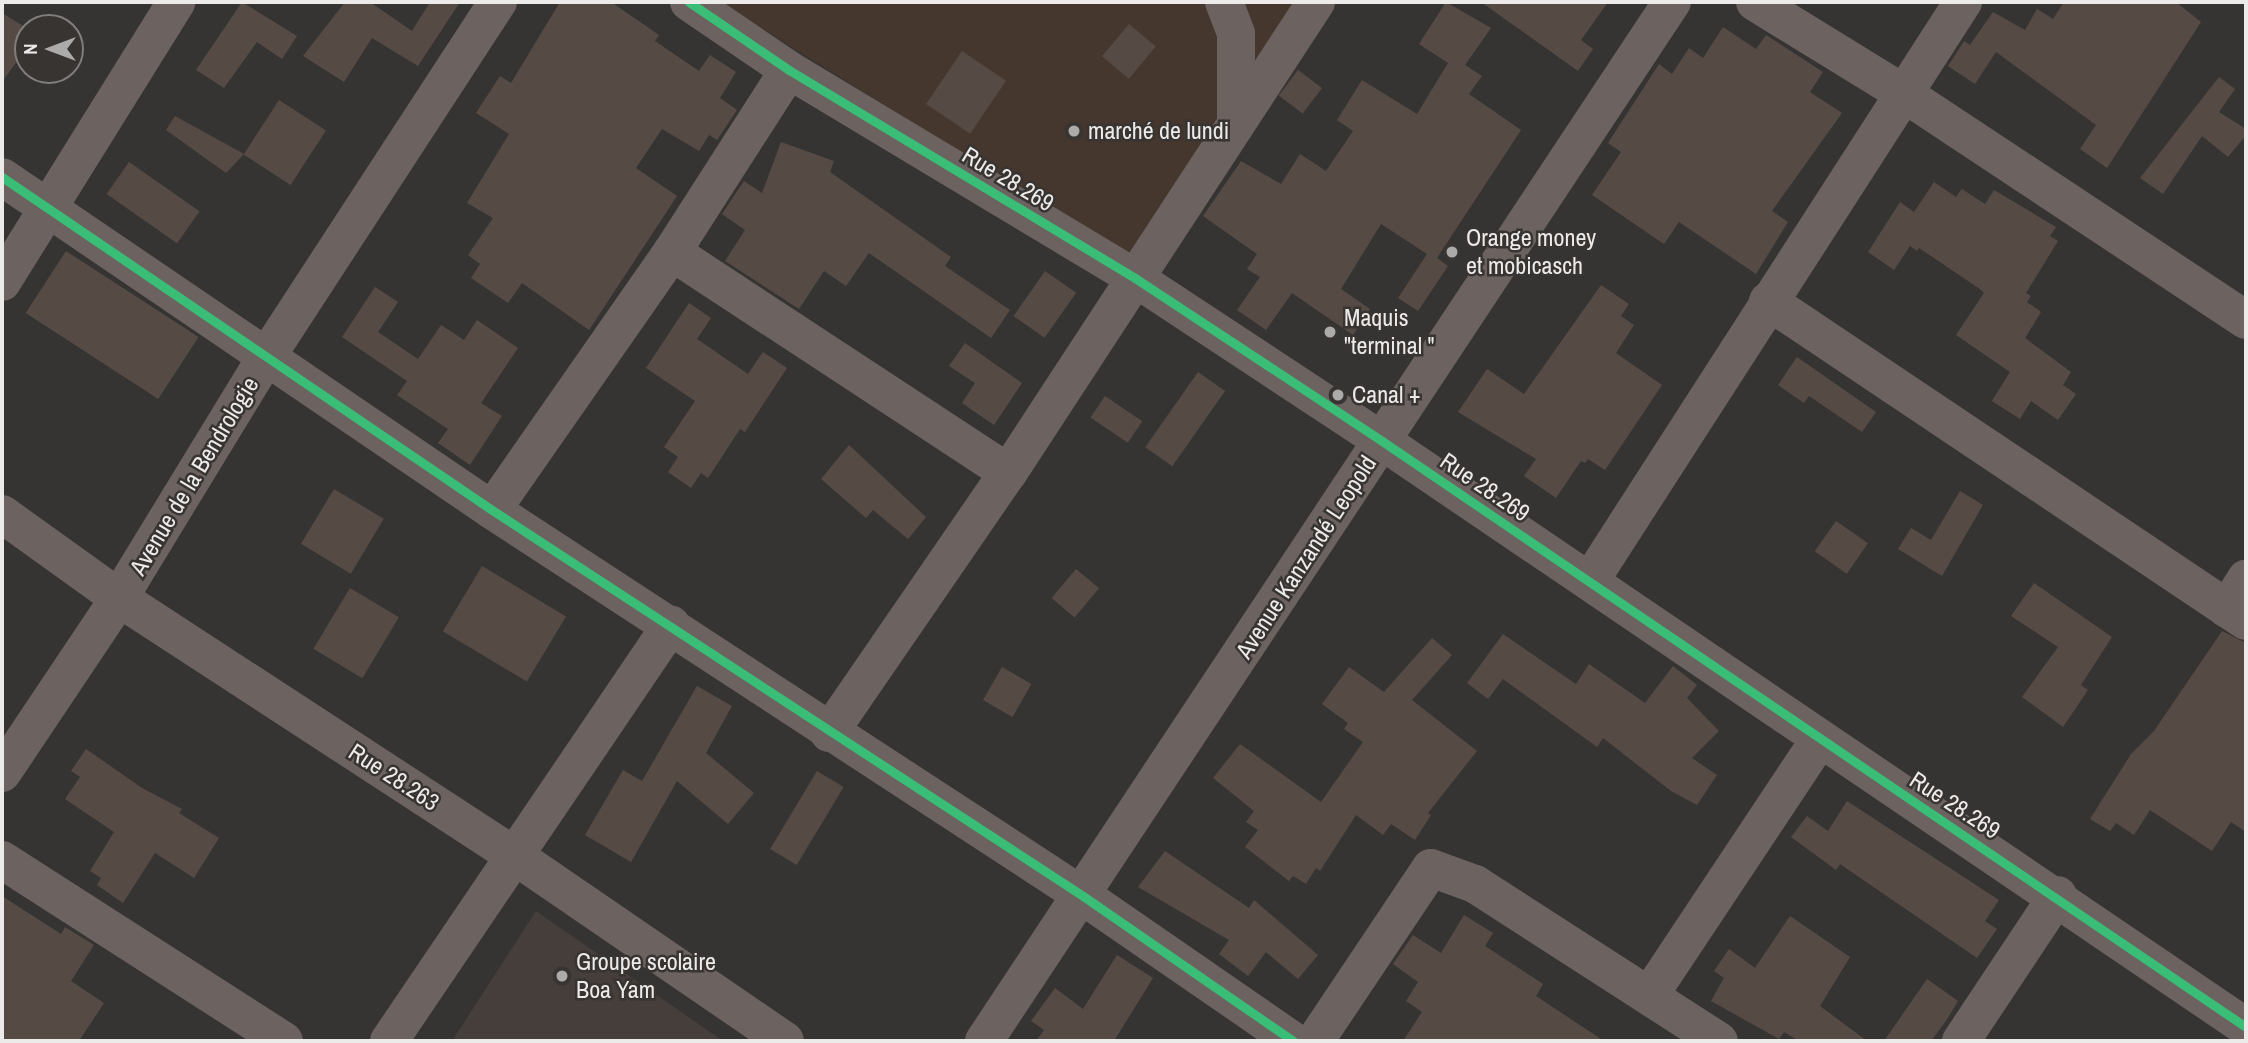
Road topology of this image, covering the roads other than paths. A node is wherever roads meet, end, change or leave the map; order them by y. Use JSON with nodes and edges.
{"nodes":[{"id":1,"x":176,"y":2,"type":"edge"},
{"id":2,"x":498,"y":2,"type":"edge"},
{"id":3,"x":689,"y":2,"type":"edge"},
{"id":4,"x":1224,"y":2,"type":"edge"},
{"id":5,"x":1316,"y":2,"type":"edge"},
{"id":6,"x":1672,"y":2,"type":"edge"},
{"id":7,"x":1755,"y":2,"type":"edge"},
{"id":8,"x":1963,"y":2,"type":"edge"},
{"id":9,"x":789,"y":70,"type":"junction"},
{"id":10,"x":1903,"y":93,"type":"junction"},
{"id":11,"x":1236,"y":124,"type":"junction"},
{"id":12,"x":2,"y":177,"type":"edge"},
{"id":13,"x":50,"y":207,"type":"junction"},
{"id":14,"x":673,"y":252,"type":"junction"},
{"id":15,"x":1135,"y":278,"type":"junction"},
{"id":16,"x":2,"y":282,"type":"edge"},
{"id":17,"x":1768,"y":301,"type":"junction"},
{"id":18,"x":2246,"y":320,"type":"edge"},
{"id":19,"x":267,"y":356,"type":"junction"},
{"id":20,"x":1382,"y":441,"type":"junction"},
{"id":21,"x":1008,"y":472,"type":"junction"},
{"id":22,"x":492,"y":510,"type":"junction"},
{"id":23,"x":2,"y":514,"type":"edge"},
{"id":24,"x":1590,"y":581,"type":"junction"},
{"id":25,"x":119,"y":598,"type":"junction"},
{"id":26,"x":2240,"y":603,"type":"edge"},
{"id":27,"x":671,"y":625,"type":"junction"},
{"id":28,"x":830,"y":733,"type":"junction"},
{"id":29,"x":1820,"y":739,"type":"junction"},
{"id":30,"x":2,"y":773,"type":"edge"},
{"id":31,"x":515,"y":856,"type":"junction"},
{"id":32,"x":2,"y":860,"type":"edge"},
{"id":33,"x":2058,"y":895,"type":"junction"},
{"id":34,"x":1083,"y":896,"type":"junction"},
{"id":35,"x":1651,"y":993,"type":"junction"},
{"id":36,"x":2243,"y":1029,"type":"edge"},
{"id":37,"x":284,"y":1041,"type":"edge"},
{"id":38,"x":389,"y":1041,"type":"edge"},
{"id":39,"x":785,"y":1041,"type":"edge"},
{"id":40,"x":984,"y":1041,"type":"edge"},
{"id":41,"x":1293,"y":1041,"type":"edge"},
{"id":42,"x":1315,"y":1041,"type":"edge"},
{"id":43,"x":1719,"y":1041,"type":"edge"},
{"id":44,"x":1961,"y":1041,"type":"edge"}],
"edges":[{"from":1,"to":13,"type":"street"},
{"from":2,"to":19,"type":"street","name":"Avenue de la Bendrologie"},
{"from":3,"to":9,"type":"street","name":"Rue 28.269"},
{"from":4,"to":11,"type":"street"},
{"from":5,"to":11,"type":"street"},
{"from":6,"to":20,"type":"street","name":"Avenue Kanzandé Leopold"},
{"from":7,"to":10,"type":"street"},
{"from":8,"to":10,"type":"street"},
{"from":9,"to":14,"type":"street"},
{"from":9,"to":15,"type":"street","name":"Rue 28.269"},
{"from":10,"to":17,"type":"street"},
{"from":10,"to":18,"type":"street"},
{"from":11,"to":15,"type":"street"},
{"from":12,"to":13,"type":"street"},
{"from":13,"to":16,"type":"street"},
{"from":13,"to":19,"type":"street"},
{"from":14,"to":21,"type":"street"},
{"from":14,"to":22,"type":"street"},
{"from":15,"to":20,"type":"street","name":"Rue 28.269"},
{"from":15,"to":21,"type":"street"},
{"from":17,"to":24,"type":"street"},
{"from":17,"to":26,"type":"street"},
{"from":19,"to":22,"type":"street"},
{"from":19,"to":25,"type":"street","name":"Avenue de la Bendrologie"},
{"from":20,"to":24,"type":"street","name":"Rue 28.269"},
{"from":20,"to":34,"type":"street","name":"Avenue Kanzandé Leopold"},
{"from":21,"to":28,"type":"street"},
{"from":22,"to":27,"type":"street"},
{"from":23,"to":25,"type":"street","name":"Rue 28.263"},
{"from":24,"to":29,"type":"street","name":"Rue 28.269"},
{"from":25,"to":30,"type":"street","name":"Avenue de la Bendrologie"},
{"from":25,"to":31,"type":"street","name":"Rue 28.263"},
{"from":27,"to":28,"type":"street"},
{"from":27,"to":31,"type":"street"},
{"from":28,"to":34,"type":"street"},
{"from":29,"to":33,"type":"street","name":"Rue 28.269"},
{"from":29,"to":35,"type":"street"},
{"from":31,"to":38,"type":"street"},
{"from":31,"to":39,"type":"street","name":"Rue 28.263"},
{"from":32,"to":37,"type":"street"},
{"from":33,"to":36,"type":"street","name":"Rue 28.269"},
{"from":33,"to":44,"type":"street"},
{"from":34,"to":40,"type":"street","name":"Avenue Kanzandé Leopold"},
{"from":34,"to":41,"type":"street"},
{"from":35,"to":42,"type":"street"},
{"from":35,"to":43,"type":"street"}]}
